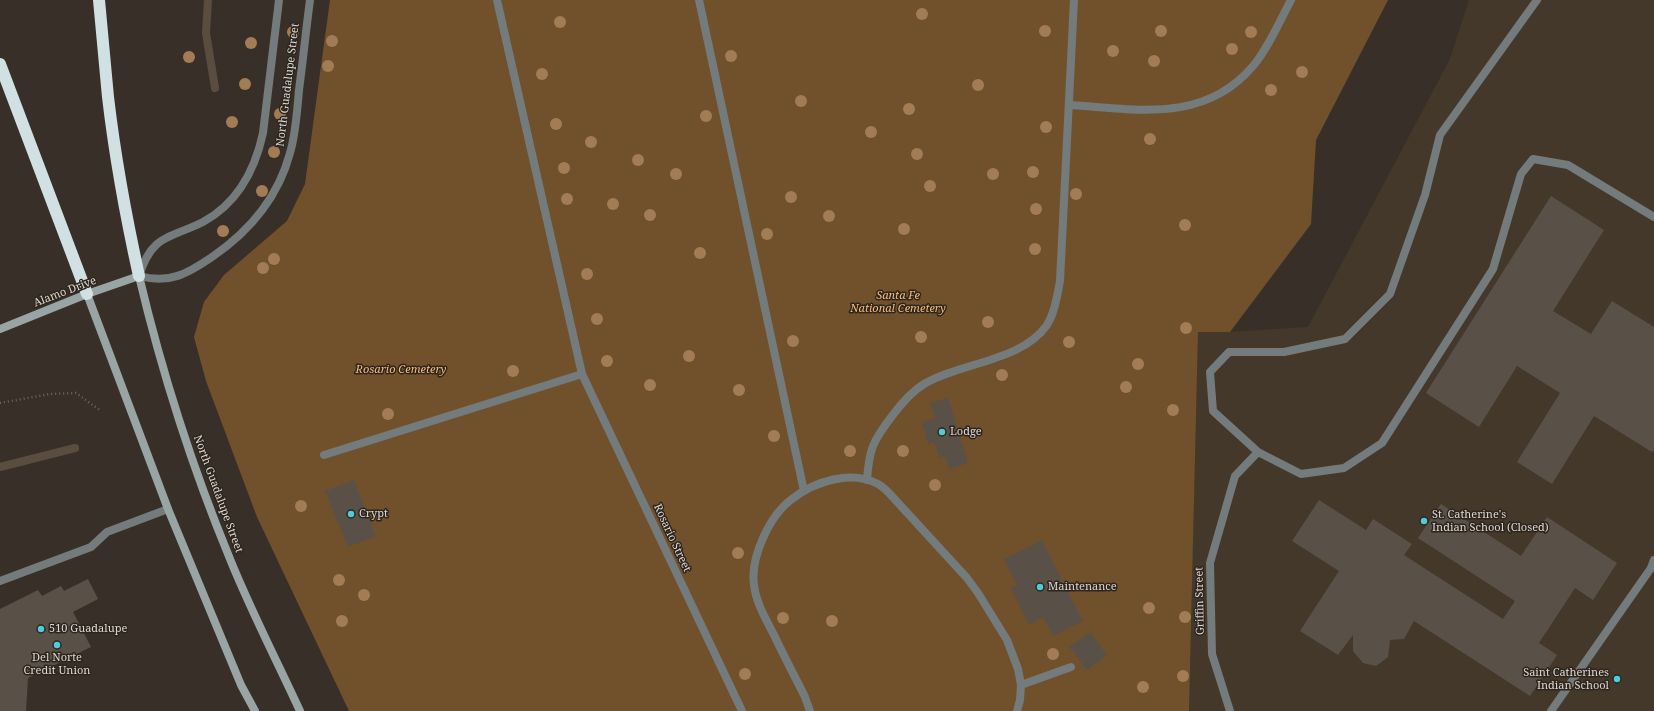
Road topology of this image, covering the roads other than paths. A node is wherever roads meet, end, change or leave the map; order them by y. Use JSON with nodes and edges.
{"nodes":[{"id":1,"x":99,"y":0,"type":"edge"},
{"id":2,"x":279,"y":0,"type":"edge"},
{"id":3,"x":310,"y":0,"type":"edge"},
{"id":4,"x":497,"y":0,"type":"edge"},
{"id":5,"x":699,"y":0,"type":"edge"},
{"id":6,"x":1074,"y":0,"type":"edge"},
{"id":7,"x":1291,"y":0,"type":"edge"},
{"id":8,"x":1536,"y":0,"type":"edge"},
{"id":9,"x":0,"y":64,"type":"edge"},
{"id":10,"x":1069,"y":105,"type":"junction"},
{"id":11,"x":1654,"y":217,"type":"edge"},
{"id":12,"x":139,"y":276,"type":"junction"},
{"id":13,"x":87,"y":294,"type":"junction"},
{"id":14,"x":0,"y":329,"type":"edge"},
{"id":15,"x":582,"y":374,"type":"junction"},
{"id":16,"x":1258,"y":452,"type":"junction"},
{"id":17,"x":324,"y":455,"type":"dead end"},
{"id":18,"x":867,"y":480,"type":"junction"},
{"id":19,"x":804,"y":491,"type":"junction"},
{"id":20,"x":168,"y":509,"type":"junction"},
{"id":21,"x":1654,"y":560,"type":"edge"},
{"id":22,"x":1652,"y":569,"type":"edge"},
{"id":23,"x":0,"y":581,"type":"edge"},
{"id":24,"x":1071,"y":667,"type":"dead end"},
{"id":25,"x":1021,"y":685,"type":"junction"},
{"id":26,"x":255,"y":711,"type":"edge"},
{"id":27,"x":300,"y":711,"type":"edge"},
{"id":28,"x":742,"y":711,"type":"edge"},
{"id":29,"x":810,"y":711,"type":"edge"},
{"id":30,"x":1017,"y":711,"type":"edge"},
{"id":31,"x":1230,"y":711,"type":"edge"},
{"id":32,"x":1551,"y":711,"type":"edge"}],
"edges":[{"from":1,"to":12,"type":"highway"},
{"from":2,"to":12,"type":"lane","name":"North Guadalupe Street"},
{"from":3,"to":12,"type":"lane","name":"North Guadalupe Street"},
{"from":4,"to":15,"type":"lane","name":"Rosario Street"},
{"from":5,"to":19,"type":"lane"},
{"from":6,"to":10,"type":"lane"},
{"from":7,"to":10,"type":"lane"},
{"from":8,"to":16,"type":"lane"},
{"from":9,"to":13,"type":"highway"},
{"from":10,"to":18,"type":"lane"},
{"from":11,"to":16,"type":"lane"},
{"from":12,"to":13,"type":"main road","name":"Alamo Drive"},
{"from":12,"to":27,"type":"main road","name":"North Guadalupe Street"},
{"from":13,"to":14,"type":"main road","name":"Alamo Drive"},
{"from":13,"to":20,"type":"main road"},
{"from":15,"to":17,"type":"lane"},
{"from":15,"to":28,"type":"lane","name":"Rosario Street"},
{"from":16,"to":31,"type":"lane","name":"Griffin Street"},
{"from":18,"to":19,"type":"lane"},
{"from":18,"to":25,"type":"lane"},
{"from":19,"to":29,"type":"lane"},
{"from":20,"to":23,"type":"lane"},
{"from":20,"to":26,"type":"main road"},
{"from":21,"to":22,"type":"lane"},
{"from":22,"to":32,"type":"lane"},
{"from":24,"to":25,"type":"lane"},
{"from":25,"to":30,"type":"lane"}]}
